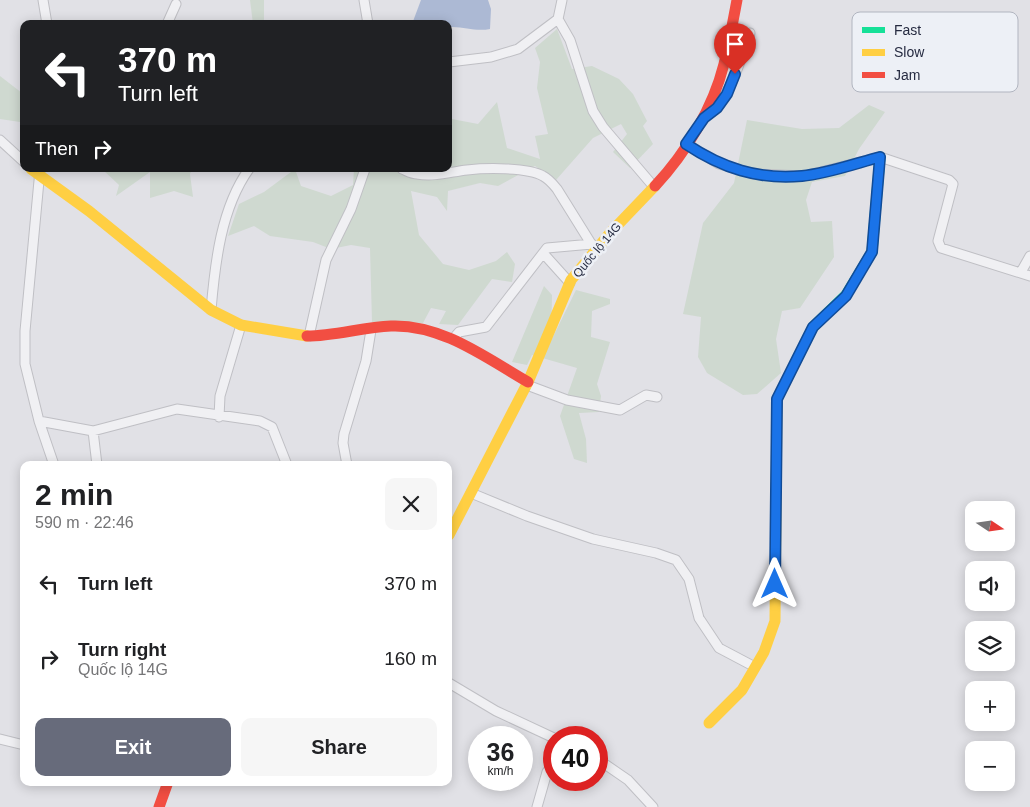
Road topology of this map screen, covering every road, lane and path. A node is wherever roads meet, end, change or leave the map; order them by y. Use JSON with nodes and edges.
{"nodes":[{"id":1,"x":43,"y":0,"type":"edge"},
{"id":2,"x":364,"y":0,"type":"edge"},
{"id":3,"x":562,"y":0,"type":"edge"},
{"id":4,"x":737,"y":0,"type":"edge"},
{"id":5,"x":176,"y":4,"type":"dead end"},
{"id":6,"x":558,"y":19,"type":"junction"},
{"id":7,"x":46,"y":20,"type":"edge"},
{"id":8,"x":169,"y":20,"type":"edge"},
{"id":9,"x":367,"y":20,"type":"edge"},
{"id":10,"x":750,"y":32,"type":"dead end"},
{"id":11,"x":452,"y":62,"type":"edge"},
{"id":12,"x":704,"y":118,"type":"junction"},
{"id":13,"x":0,"y":140,"type":"edge"},
{"id":14,"x":686,"y":144,"type":"junction"},
{"id":15,"x":880,"y":157,"type":"junction"},
{"id":16,"x":20,"y":158,"type":"edge"},
{"id":17,"x":37,"y":172,"type":"edge"},
{"id":18,"x":38,"y":172,"type":"edge"},
{"id":19,"x":248,"y":172,"type":"edge"},
{"id":20,"x":364,"y":172,"type":"edge"},
{"id":21,"x":410,"y":172,"type":"edge"},
{"id":22,"x":654,"y":187,"type":"junction"},
{"id":23,"x":594,"y":247,"type":"junction"},
{"id":24,"x":543,"y":253,"type":"junction"},
{"id":25,"x":1030,"y":256,"type":"edge"},
{"id":26,"x":1021,"y":272,"type":"junction"},
{"id":27,"x":1030,"y":276,"type":"edge"},
{"id":28,"x":570,"y":283,"type":"junction"},
{"id":29,"x":211,"y":310,"type":"junction"},
{"id":30,"x":241,"y":324,"type":"junction"},
{"id":31,"x":371,"y":330,"type":"junction"},
{"id":32,"x":309,"y":336,"type":"junction"},
{"id":33,"x":453,"y":339,"type":"junction"},
{"id":34,"x":527,"y":383,"type":"junction"},
{"id":35,"x":657,"y":397,"type":"dead end"},
{"id":36,"x":219,"y":417,"type":"junction"},
{"id":37,"x":39,"y":421,"type":"junction"},
{"id":38,"x":93,"y":431,"type":"junction"},
{"id":39,"x":53,"y":461,"type":"edge"},
{"id":40,"x":97,"y":461,"type":"edge"},
{"id":41,"x":285,"y":461,"type":"edge"},
{"id":42,"x":346,"y":461,"type":"edge"},
{"id":43,"x":471,"y":493,"type":"junction"},
{"id":44,"x":452,"y":529,"type":"edge"},
{"id":45,"x":755,"y":668,"type":"junction"},
{"id":46,"x":452,"y":685,"type":"edge"},
{"id":47,"x":708,"y":723,"type":"dead end"},
{"id":48,"x":543,"y":733,"type":"edge"},
{"id":49,"x":0,"y":739,"type":"edge"},
{"id":50,"x":20,"y":744,"type":"edge"},
{"id":51,"x":608,"y":766,"type":"edge"},
{"id":52,"x":165,"y":786,"type":"edge"},
{"id":53,"x":543,"y":786,"type":"edge"},
{"id":54,"x":159,"y":807,"type":"edge"},
{"id":55,"x":537,"y":807,"type":"edge"},
{"id":56,"x":653,"y":807,"type":"edge"}],
"edges":[{"from":1,"to":7,"type":"street"},
{"from":2,"to":9,"type":"street"},
{"from":3,"to":6,"type":"street"},
{"from":4,"to":12,"type":"street","name":"Quốc lộ 14G"},
{"from":5,"to":8,"type":"street"},
{"from":6,"to":11,"type":"street"},
{"from":6,"to":22,"type":"street"},
{"from":10,"to":12,"type":"street"},
{"from":12,"to":14,"type":"street","name":"Quốc lộ 14G"},
{"from":13,"to":16,"type":"street"},
{"from":14,"to":15,"type":"street"},
{"from":14,"to":22,"type":"street","name":"Quốc lộ 14G"},
{"from":15,"to":26,"type":"street"},
{"from":15,"to":45,"type":"street"},
{"from":17,"to":37,"type":"street"},
{"from":18,"to":29,"type":"street"},
{"from":19,"to":29,"type":"street"},
{"from":20,"to":32,"type":"street"},
{"from":21,"to":23,"type":"street"},
{"from":22,"to":23,"type":"street","name":"Quốc lộ 14G"},
{"from":23,"to":24,"type":"street"},
{"from":23,"to":28,"type":"street","name":"Quốc lộ 14G"},
{"from":24,"to":28,"type":"street"},
{"from":24,"to":33,"type":"street"},
{"from":25,"to":26,"type":"street"},
{"from":26,"to":27,"type":"street"},
{"from":28,"to":34,"type":"street","name":"Quốc lộ 14G"},
{"from":29,"to":30,"type":"street"},
{"from":30,"to":32,"type":"street"},
{"from":30,"to":36,"type":"street"},
{"from":31,"to":32,"type":"street"},
{"from":31,"to":33,"type":"street"},
{"from":31,"to":42,"type":"street"},
{"from":33,"to":34,"type":"street"},
{"from":34,"to":35,"type":"street"},
{"from":34,"to":43,"type":"street","name":"Quốc lộ 14G"},
{"from":36,"to":38,"type":"street"},
{"from":36,"to":41,"type":"street"},
{"from":37,"to":38,"type":"street"},
{"from":37,"to":39,"type":"street"},
{"from":38,"to":40,"type":"street"},
{"from":43,"to":44,"type":"street","name":"Quốc lộ 14G"},
{"from":43,"to":45,"type":"street"},
{"from":45,"to":47,"type":"street"},
{"from":46,"to":48,"type":"street"},
{"from":49,"to":50,"type":"street"},
{"from":51,"to":56,"type":"street"},
{"from":52,"to":54,"type":"street"},
{"from":53,"to":55,"type":"street"}]}
